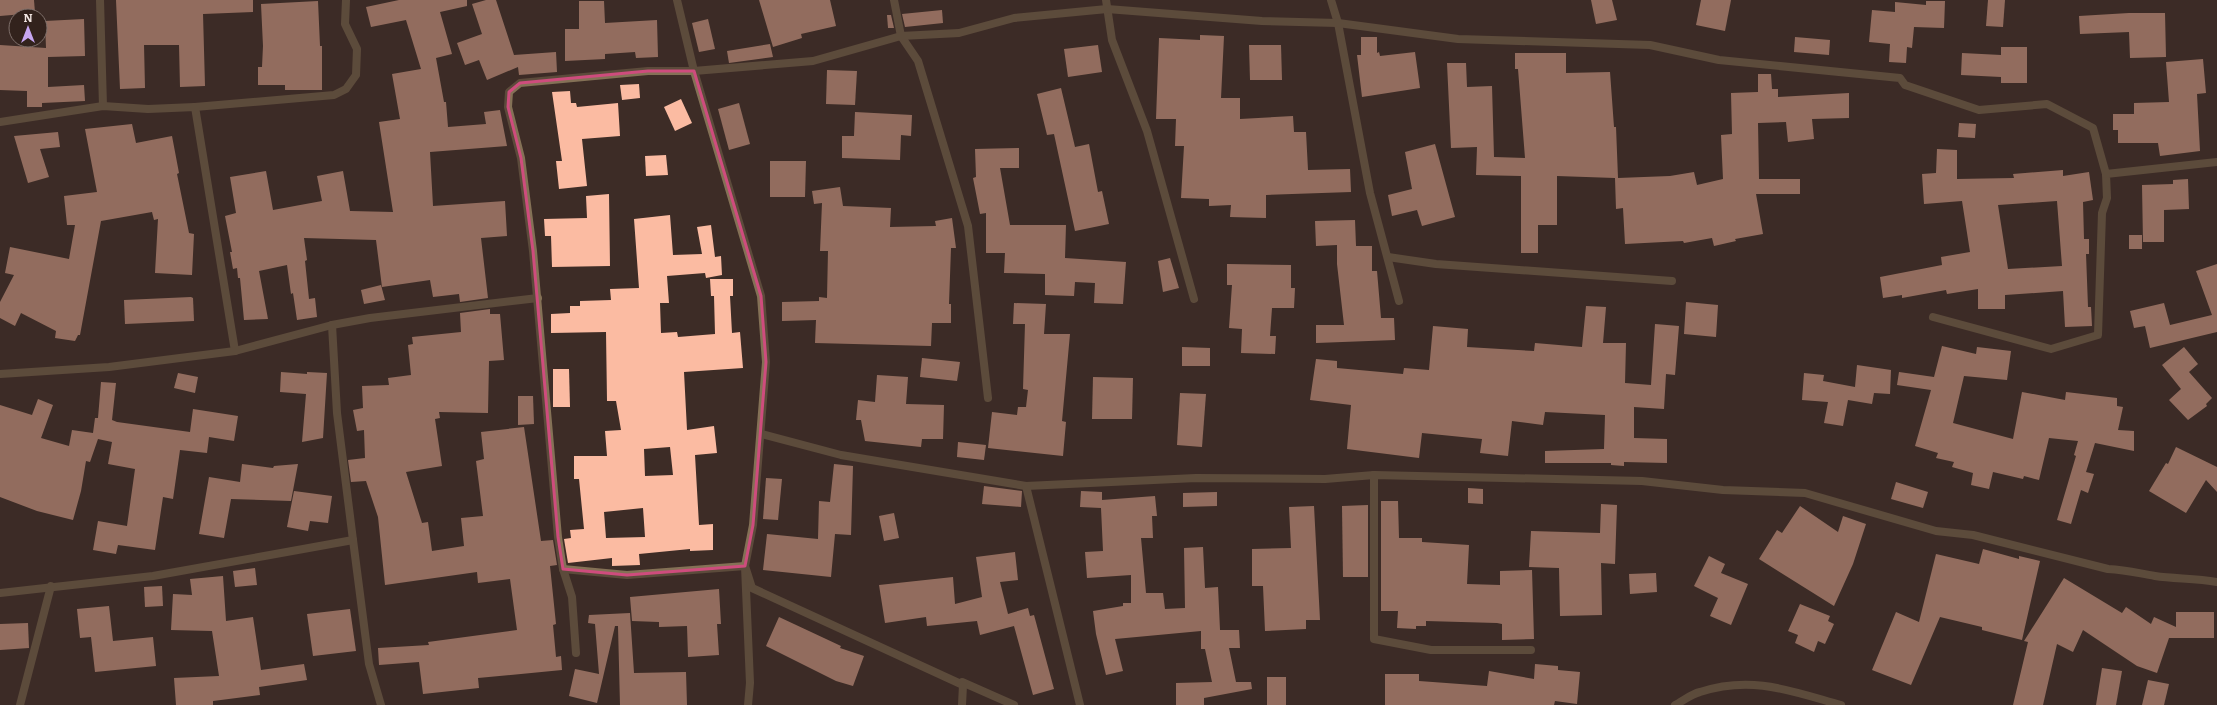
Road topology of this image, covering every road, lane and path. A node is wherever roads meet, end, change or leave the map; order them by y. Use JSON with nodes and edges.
{"nodes":[{"id":1,"x":100,"y":0,"type":"edge"},
{"id":2,"x":346,"y":0,"type":"edge"},
{"id":3,"x":677,"y":0,"type":"edge"},
{"id":4,"x":894,"y":0,"type":"edge"},
{"id":5,"x":1106,"y":0,"type":"edge"},
{"id":6,"x":1330,"y":0,"type":"edge"},
{"id":7,"x":1107,"y":9,"type":"junction"},
{"id":8,"x":1338,"y":23,"type":"junction"},
{"id":9,"x":901,"y":36,"type":"junction"},
{"id":10,"x":694,"y":71,"type":"junction"},
{"id":11,"x":103,"y":106,"type":"junction"},
{"id":12,"x":195,"y":108,"type":"junction"},
{"id":13,"x":0,"y":122,"type":"edge"},
{"id":14,"x":2217,"y":162,"type":"edge"},
{"id":15,"x":2106,"y":174,"type":"junction"},
{"id":16,"x":1388,"y":257,"type":"junction"},
{"id":17,"x":1672,"y":281,"type":"dead end"},
{"id":18,"x":538,"y":298,"type":"junction"},
{"id":19,"x":1194,"y":299,"type":"dead end"},
{"id":20,"x":1399,"y":301,"type":"dead end"},
{"id":21,"x":1933,"y":317,"type":"dead end"},
{"id":22,"x":332,"y":325,"type":"junction"},
{"id":23,"x":235,"y":351,"type":"junction"},
{"id":24,"x":0,"y":374,"type":"edge"},
{"id":25,"x":988,"y":398,"type":"dead end"},
{"id":26,"x":762,"y":434,"type":"junction"},
{"id":27,"x":1374,"y":475,"type":"junction"},
{"id":28,"x":1026,"y":486,"type":"junction"},
{"id":29,"x":353,"y":540,"type":"junction"},
{"id":30,"x":745,"y":566,"type":"junction"},
{"id":31,"x":563,"y":569,"type":"junction"},
{"id":32,"x":2217,"y":582,"type":"edge"},
{"id":33,"x":51,"y":586,"type":"junction"},
{"id":34,"x":0,"y":593,"type":"edge"},
{"id":35,"x":1531,"y":650,"type":"dead end"},
{"id":36,"x":576,"y":653,"type":"dead end"},
{"id":37,"x":963,"y":685,"type":"junction"},
{"id":38,"x":20,"y":705,"type":"edge"},
{"id":39,"x":381,"y":705,"type":"edge"},
{"id":40,"x":748,"y":705,"type":"edge"},
{"id":41,"x":962,"y":705,"type":"edge"},
{"id":42,"x":1014,"y":705,"type":"edge"},
{"id":43,"x":1080,"y":705,"type":"edge"},
{"id":44,"x":1676,"y":705,"type":"edge"},
{"id":45,"x":1841,"y":705,"type":"edge"}],
"edges":[{"from":1,"to":11,"type":"street"},
{"from":2,"to":12,"type":"street"},
{"from":3,"to":10,"type":"street"},
{"from":4,"to":9,"type":"street"},
{"from":5,"to":7,"type":"street"},
{"from":6,"to":8,"type":"street"},
{"from":7,"to":8,"type":"street"},
{"from":7,"to":9,"type":"street"},
{"from":7,"to":19,"type":"street"},
{"from":8,"to":15,"type":"street"},
{"from":8,"to":16,"type":"street"},
{"from":9,"to":10,"type":"street"},
{"from":9,"to":25,"type":"street"},
{"from":10,"to":18,"type":"street"},
{"from":10,"to":26,"type":"street"},
{"from":11,"to":12,"type":"street"},
{"from":11,"to":13,"type":"street"},
{"from":12,"to":23,"type":"street"},
{"from":14,"to":15,"type":"street"},
{"from":15,"to":21,"type":"street"},
{"from":16,"to":17,"type":"street"},
{"from":16,"to":20,"type":"street"},
{"from":18,"to":22,"type":"street"},
{"from":18,"to":31,"type":"street"},
{"from":22,"to":23,"type":"street"},
{"from":22,"to":29,"type":"street"},
{"from":23,"to":24,"type":"street"},
{"from":26,"to":28,"type":"street"},
{"from":26,"to":30,"type":"street"},
{"from":27,"to":28,"type":"street"},
{"from":27,"to":32,"type":"street"},
{"from":27,"to":35,"type":"street"},
{"from":28,"to":43,"type":"street"},
{"from":29,"to":33,"type":"street"},
{"from":29,"to":39,"type":"street"},
{"from":30,"to":31,"type":"street"},
{"from":30,"to":37,"type":"street"},
{"from":30,"to":40,"type":"street"},
{"from":31,"to":36,"type":"street"},
{"from":33,"to":34,"type":"street"},
{"from":33,"to":38,"type":"street"},
{"from":37,"to":41,"type":"street"},
{"from":37,"to":42,"type":"street"},
{"from":44,"to":45,"type":"street"}]}
